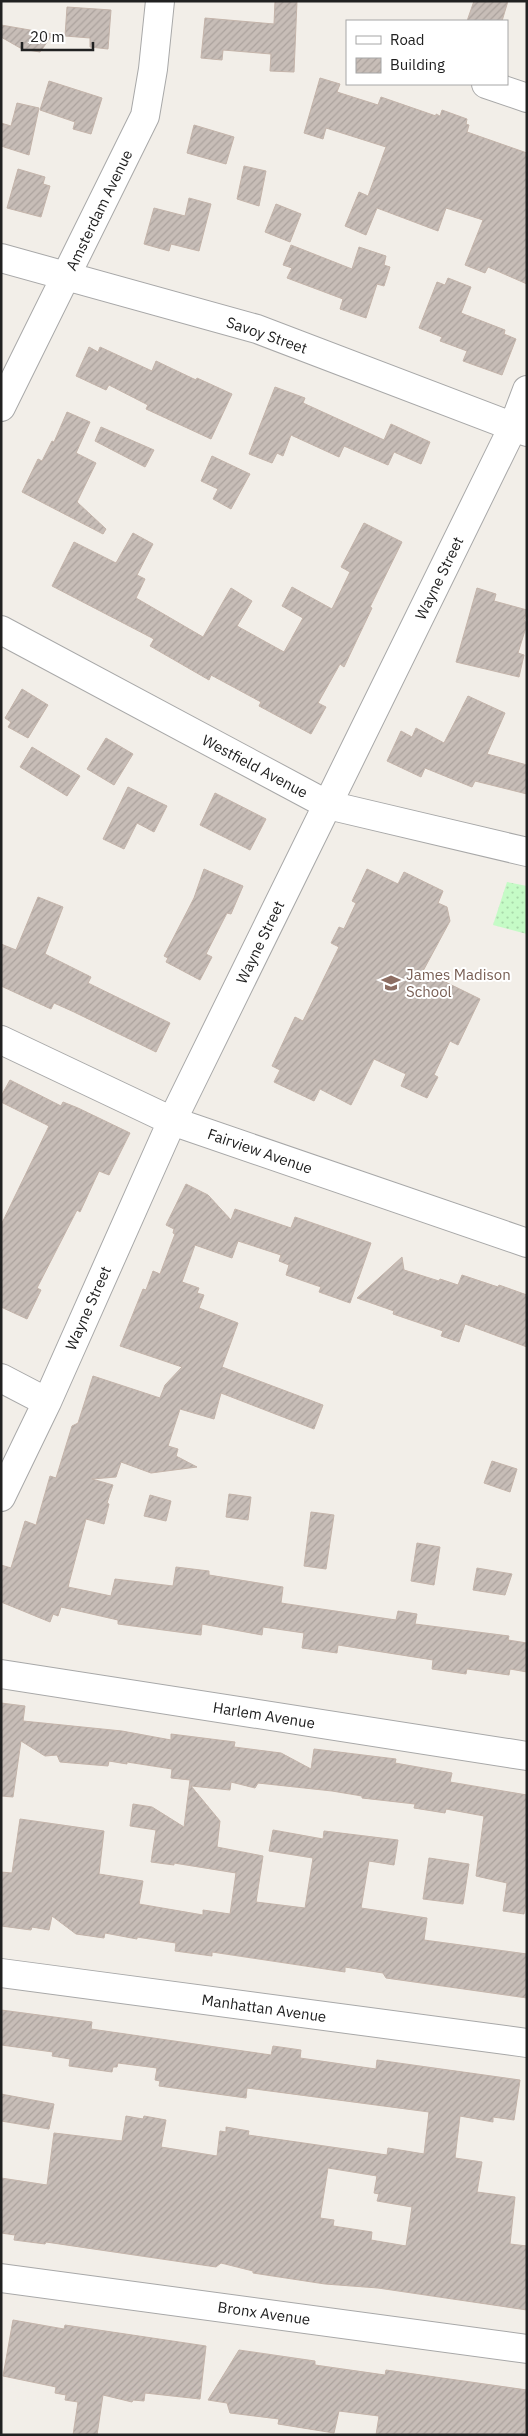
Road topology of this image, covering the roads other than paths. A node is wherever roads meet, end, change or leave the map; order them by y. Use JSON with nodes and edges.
{"nodes":[{"id":1,"x":160,"y":1,"type":"edge"},
{"id":2,"x":489,"y":85,"type":"edge"},
{"id":3,"x":527,"y":98,"type":"edge"},
{"id":4,"x":1,"y":258,"type":"edge"},
{"id":5,"x":66,"y":275,"type":"junction"},
{"id":6,"x":527,"y":390,"type":"edge"},
{"id":7,"x":1,"y":407,"type":"edge"},
{"id":8,"x":520,"y":429,"type":"edge"},
{"id":9,"x":1,"y":630,"type":"edge"},
{"id":10,"x":328,"y":805,"type":"junction"},
{"id":11,"x":527,"y":852,"type":"edge"},
{"id":12,"x":1,"y":1040,"type":"edge"},
{"id":13,"x":172,"y":1120,"type":"junction"},
{"id":14,"x":527,"y":1243,"type":"edge"},
{"id":15,"x":1,"y":1378,"type":"edge"},
{"id":16,"x":47,"y":1402,"type":"junction"},
{"id":17,"x":1,"y":1498,"type":"edge"},
{"id":18,"x":1,"y":1674,"type":"edge"},
{"id":19,"x":527,"y":1756,"type":"edge"},
{"id":20,"x":1,"y":1973,"type":"edge"},
{"id":21,"x":527,"y":2043,"type":"edge"},
{"id":22,"x":1,"y":2278,"type":"edge"},
{"id":23,"x":527,"y":2349,"type":"edge"}],
"edges":[{"from":1,"to":5,"type":"street","name":"Amsterdam Avenue"},
{"from":2,"to":3,"type":"street"},
{"from":4,"to":5,"type":"street","name":"Savoy Street"},
{"from":5,"to":7,"type":"street","name":"Amsterdam Avenue"},
{"from":5,"to":8,"type":"street","name":"Savoy Street"},
{"from":6,"to":8,"type":"street","name":"Wayne Street"},
{"from":8,"to":10,"type":"street","name":"Wayne Street"},
{"from":9,"to":10,"type":"street","name":"Westfield Avenue"},
{"from":10,"to":11,"type":"street","name":"Westfield Avenue"},
{"from":10,"to":13,"type":"street","name":"Wayne Street"},
{"from":12,"to":13,"type":"street","name":"Fairview Avenue"},
{"from":13,"to":14,"type":"street","name":"Fairview Avenue"},
{"from":13,"to":16,"type":"street","name":"Wayne Street"},
{"from":15,"to":16,"type":"street"},
{"from":16,"to":17,"type":"street","name":"Wayne Street"},
{"from":18,"to":19,"type":"street","name":"Harlem Avenue"},
{"from":20,"to":21,"type":"street","name":"Manhattan Avenue"},
{"from":22,"to":23,"type":"street","name":"Bronx Avenue"}]}
